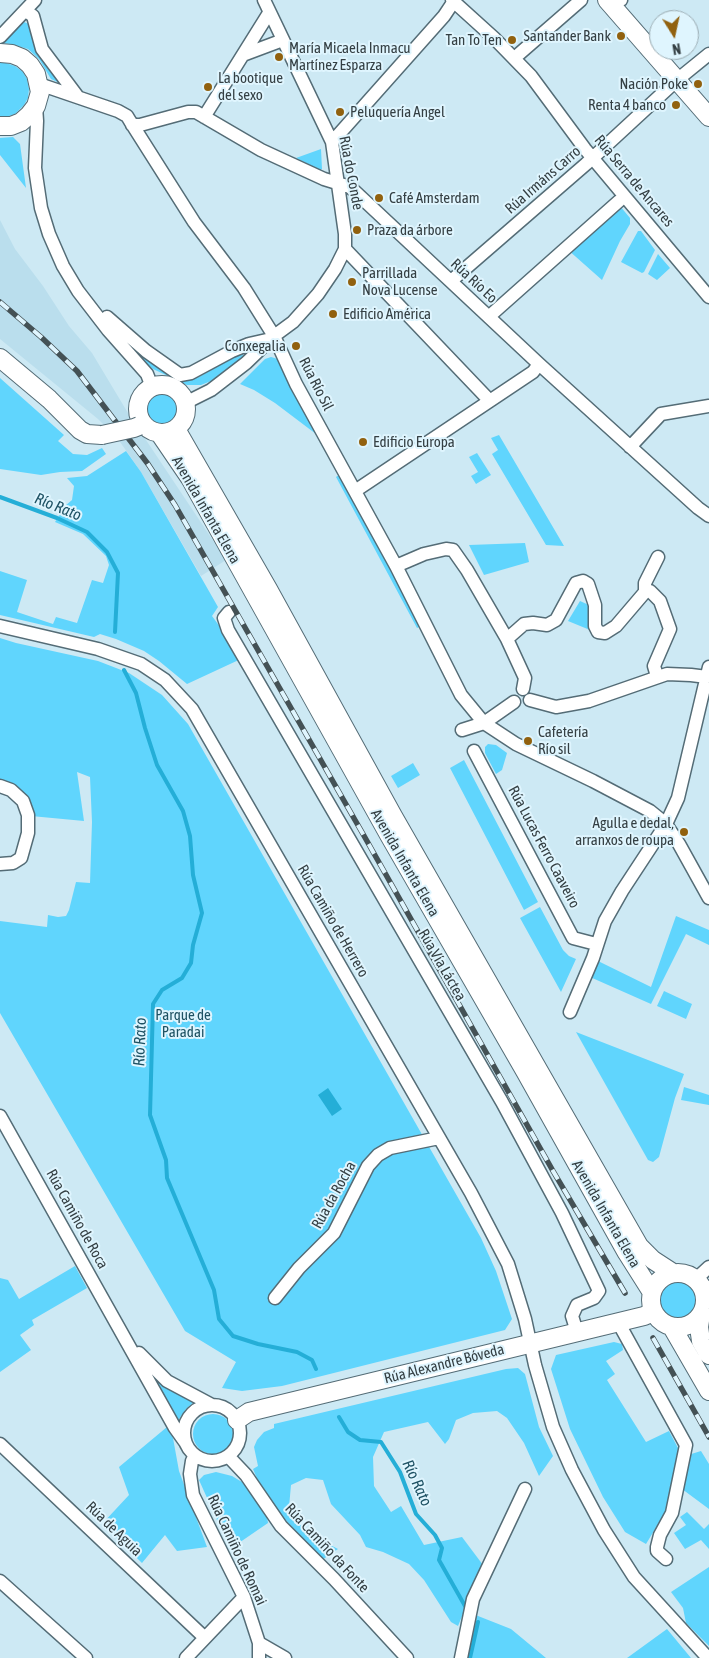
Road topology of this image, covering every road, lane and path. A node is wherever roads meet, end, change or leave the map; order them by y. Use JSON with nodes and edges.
{"nodes":[{"id":1,"x":36,"y":0,"type":"edge"},
{"id":2,"x":264,"y":0,"type":"edge"},
{"id":3,"x":581,"y":0,"type":"edge"},
{"id":4,"x":616,"y":0,"type":"edge"},
{"id":5,"x":453,"y":1,"type":"edge"},
{"id":6,"x":26,"y":11,"type":"junction"},
{"id":7,"x":269,"y":13,"type":"junction"},
{"id":8,"x":0,"y":37,"type":"edge"},
{"id":9,"x":283,"y":40,"type":"junction"},
{"id":10,"x":0,"y":53,"type":"edge"},
{"id":11,"x":518,"y":54,"type":"dead end"},
{"id":12,"x":709,"y":54,"type":"edge"},
{"id":13,"x":243,"y":55,"type":"junction"},
{"id":14,"x":677,"y":80,"type":"junction"},
{"id":15,"x":39,"y":84,"type":"junction"},
{"id":16,"x":78,"y":96,"type":"junction"},
{"id":17,"x":36,"y":106,"type":"junction"},
{"id":18,"x":204,"y":117,"type":"junction"},
{"id":19,"x":709,"y":117,"type":"edge"},
{"id":20,"x":132,"y":125,"type":"junction"},
{"id":21,"x":5,"y":126,"type":"edge"},
{"id":22,"x":332,"y":142,"type":"junction"},
{"id":23,"x":35,"y":144,"type":"junction"},
{"id":24,"x":593,"y":158,"type":"junction"},
{"id":25,"x":339,"y":183,"type":"junction"},
{"id":26,"x":619,"y":201,"type":"dead end"},
{"id":27,"x":345,"y":249,"type":"junction"},
{"id":28,"x":451,"y":282,"type":"junction"},
{"id":29,"x":709,"y":297,"type":"edge"},
{"id":30,"x":91,"y":308,"type":"junction"},
{"id":31,"x":493,"y":313,"type":"dead end"},
{"id":32,"x":272,"y":337,"type":"junction"},
{"id":33,"x":0,"y":358,"type":"edge"},
{"id":34,"x":539,"y":364,"type":"junction"},
{"id":35,"x":152,"y":387,"type":"junction"},
{"id":36,"x":489,"y":400,"type":"junction"},
{"id":37,"x":185,"y":403,"type":"junction"},
{"id":38,"x":709,"y":406,"type":"edge"},
{"id":39,"x":140,"y":425,"type":"junction"},
{"id":40,"x":168,"y":431,"type":"junction"},
{"id":41,"x":630,"y":447,"type":"junction"},
{"id":42,"x":355,"y":491,"type":"junction"},
{"id":43,"x":709,"y":516,"type":"edge"},
{"id":44,"x":658,"y":557,"type":"dead end"},
{"id":45,"x":396,"y":566,"type":"junction"},
{"id":46,"x":645,"y":592,"type":"junction"},
{"id":47,"x":229,"y":612,"type":"dead end"},
{"id":48,"x":0,"y":626,"type":"edge"},
{"id":49,"x":506,"y":639,"type":"junction"},
{"id":50,"x":708,"y":672,"type":"edge"},
{"id":51,"x":657,"y":676,"type":"junction"},
{"id":52,"x":526,"y":694,"type":"junction"},
{"id":53,"x":704,"y":713,"type":"edge"},
{"id":54,"x":484,"y":723,"type":"junction"},
{"id":55,"x":462,"y":730,"type":"dead end"},
{"id":56,"x":474,"y":752,"type":"dead end"},
{"id":57,"x":0,"y":786,"type":"edge"},
{"id":58,"x":666,"y":824,"type":"junction"},
{"id":59,"x":0,"y":864,"type":"edge"},
{"id":60,"x":709,"y":898,"type":"edge"},
{"id":61,"x":596,"y":944,"type":"junction"},
{"id":62,"x":570,"y":1012,"type":"dead end"},
{"id":63,"x":0,"y":1116,"type":"edge"},
{"id":64,"x":439,"y":1138,"type":"junction"},
{"id":65,"x":709,"y":1267,"type":"edge"},
{"id":66,"x":673,"y":1272,"type":"junction"},
{"id":67,"x":703,"y":1286,"type":"edge"},
{"id":68,"x":651,"y":1291,"type":"junction"},
{"id":69,"x":275,"y":1298,"type":"dead end"},
{"id":70,"x":653,"y":1312,"type":"junction"},
{"id":71,"x":701,"y":1314,"type":"junction"},
{"id":72,"x":618,"y":1322,"type":"junction"},
{"id":73,"x":672,"y":1327,"type":"junction"},
{"id":74,"x":577,"y":1332,"type":"junction"},
{"id":75,"x":126,"y":1339,"type":"junction"},
{"id":76,"x":530,"y":1344,"type":"junction"},
{"id":77,"x":709,"y":1354,"type":"edge"},
{"id":78,"x":709,"y":1391,"type":"edge"},
{"id":79,"x":212,"y":1405,"type":"junction"},
{"id":80,"x":238,"y":1420,"type":"junction"},
{"id":81,"x":185,"y":1442,"type":"junction"},
{"id":82,"x":0,"y":1444,"type":"edge"},
{"id":83,"x":194,"y":1455,"type":"junction"},
{"id":84,"x":228,"y":1456,"type":"junction"},
{"id":85,"x":525,"y":1489,"type":"dead end"},
{"id":86,"x":666,"y":1559,"type":"dead end"},
{"id":87,"x":0,"y":1581,"type":"edge"},
{"id":88,"x":244,"y":1596,"type":"junction"},
{"id":89,"x":204,"y":1637,"type":"junction"},
{"id":90,"x":259,"y":1643,"type":"junction"},
{"id":91,"x":86,"y":1658,"type":"edge"},
{"id":92,"x":186,"y":1658,"type":"edge"},
{"id":93,"x":259,"y":1658,"type":"edge"},
{"id":94,"x":285,"y":1658,"type":"edge"},
{"id":95,"x":408,"y":1658,"type":"edge"},
{"id":96,"x":461,"y":1658,"type":"edge"},
{"id":97,"x":708,"y":1658,"type":"edge"}],
"edges":[{"from":1,"to":6,"type":"street"},
{"from":2,"to":7,"type":"street","name":"Rúa do Conde"},
{"from":3,"to":11,"type":"street"},
{"from":4,"to":14,"type":"street"},
{"from":5,"to":22,"type":"street"},
{"from":5,"to":24,"type":"street","name":"Rúa Serra de Ancares"},
{"from":6,"to":8,"type":"street"},
{"from":6,"to":16,"type":"street"},
{"from":7,"to":9,"type":"street","name":"Rúa do Conde"},
{"from":7,"to":13,"type":"street"},
{"from":9,"to":13,"type":"street"},
{"from":9,"to":22,"type":"street","name":"Rúa do Conde"},
{"from":10,"to":15,"type":"street"},
{"from":12,"to":14,"type":"street","name":"Rúa Irmáns Carro"},
{"from":13,"to":18,"type":"street"},
{"from":14,"to":19,"type":"street"},
{"from":14,"to":24,"type":"street","name":"Rúa Irmáns Carro"},
{"from":15,"to":16,"type":"street","name":"Rúa Río Sil"},
{"from":15,"to":17,"type":"street"},
{"from":16,"to":20,"type":"street","name":"Rúa Río Sil"},
{"from":17,"to":21,"type":"street"},
{"from":17,"to":23,"type":"street"},
{"from":18,"to":20,"type":"street","name":"Rúa Río Eo"},
{"from":18,"to":25,"type":"street","name":"Rúa Río Eo"},
{"from":20,"to":32,"type":"street","name":"Rúa Río Sil"},
{"from":21,"to":23,"type":"street"},
{"from":22,"to":25,"type":"street","name":"Rúa do Conde"},
{"from":23,"to":30,"type":"street"},
{"from":24,"to":28,"type":"street","name":"Rúa Irmáns Carro"},
{"from":24,"to":29,"type":"street","name":"Rúa Serra de Ancares"},
{"from":25,"to":27,"type":"street","name":"Rúa do Conde"},
{"from":25,"to":28,"type":"street","name":"Rúa Río Eo"},
{"from":26,"to":31,"type":"street"},
{"from":27,"to":32,"type":"street"},
{"from":27,"to":36,"type":"street"},
{"from":28,"to":34,"type":"street","name":"Rúa Río Eo"},
{"from":30,"to":32,"type":"street"},
{"from":30,"to":35,"type":"street"},
{"from":32,"to":37,"type":"street"},
{"from":32,"to":42,"type":"street","name":"Rúa Río Sil"},
{"from":33,"to":39,"type":"street","bridge":true},
{"from":34,"to":36,"type":"street"},
{"from":34,"to":41,"type":"street","name":"Rúa Río Eo"},
{"from":35,"to":37,"type":"street"},
{"from":35,"to":39,"type":"street"},
{"from":36,"to":42,"type":"street"},
{"from":37,"to":40,"type":"street"},
{"from":38,"to":41,"type":"street"},
{"from":39,"to":40,"type":"street"},
{"from":40,"to":66,"type":"street","name":"Avenida Infanta Elena"},
{"from":40,"to":68,"type":"street","name":"Avenida Infanta Elena"},
{"from":41,"to":43,"type":"street","name":"Rúa Río Eo"},
{"from":42,"to":45,"type":"street","name":"Rúa Río Sil"},
{"from":44,"to":46,"type":"street"},
{"from":45,"to":49,"type":"street"},
{"from":45,"to":54,"type":"street","name":"Rúa Río Sil"},
{"from":46,"to":49,"type":"street"},
{"from":46,"to":51,"type":"street"},
{"from":47,"to":74,"type":"street","name":"Rúa Vía Láctea"},
{"from":48,"to":64,"type":"street","name":"Rúa Camiño de Herrero"},
{"from":49,"to":52,"type":"street"},
{"from":50,"to":51,"type":"street"},
{"from":50,"to":53,"type":"street"},
{"from":51,"to":52,"type":"street"},
{"from":52,"to":54,"type":"street"},
{"from":53,"to":58,"type":"street"},
{"from":54,"to":55,"type":"street"},
{"from":54,"to":58,"type":"street","name":"Rúa Río Sil"},
{"from":56,"to":61,"type":"street","name":"Rúa Lucas Ferro Caaveiro"},
{"from":57,"to":59,"type":"street"},
{"from":58,"to":60,"type":"street"},
{"from":58,"to":61,"type":"street"},
{"from":61,"to":62,"type":"street"},
{"from":63,"to":75,"type":"street","name":"Rúa Camiño de Roca"},
{"from":64,"to":69,"type":"street","name":"Rúa da Rocha"},
{"from":64,"to":76,"type":"street","name":"Rúa Camiño de Herrero"},
{"from":65,"to":67,"type":"street"},
{"from":66,"to":67,"type":"street"},
{"from":66,"to":68,"type":"street"},
{"from":67,"to":71,"type":"street"},
{"from":68,"to":70,"type":"street"},
{"from":70,"to":72,"type":"street","name":"Rúa Alexandre Bóveda"},
{"from":70,"to":73,"type":"street"},
{"from":71,"to":73,"type":"street"},
{"from":71,"to":77,"type":"street"},
{"from":72,"to":74,"type":"street","name":"Rúa Alexandre Bóveda"},
{"from":72,"to":86,"type":"street"},
{"from":73,"to":78,"type":"street"},
{"from":74,"to":76,"type":"street","name":"Rúa Alexandre Bóveda"},
{"from":75,"to":79,"type":"street","name":"Rúa Camiño de Roca"},
{"from":75,"to":81,"type":"street","name":"Rúa Camiño de Roca"},
{"from":76,"to":80,"type":"street","name":"Rúa Alexandre Bóveda"},
{"from":76,"to":97,"type":"street","name":"Rúa Camiño de Herrero"},
{"from":79,"to":80,"type":"street"},
{"from":79,"to":81,"type":"street"},
{"from":80,"to":84,"type":"street"},
{"from":81,"to":83,"type":"street"},
{"from":82,"to":89,"type":"street","name":"Rúa de Aguia"},
{"from":83,"to":84,"type":"street"},
{"from":83,"to":88,"type":"street","name":"Rúa Camiño de Romai"},
{"from":84,"to":95,"type":"street","name":"Rúa Camiño da Fonte"},
{"from":85,"to":96,"type":"street"},
{"from":87,"to":91,"type":"street"},
{"from":88,"to":89,"type":"street"},
{"from":88,"to":90,"type":"street","name":"Rúa Camiño de Romai"},
{"from":89,"to":92,"type":"street"},
{"from":90,"to":93,"type":"street","name":"Rúa Camiño de Romai"},
{"from":90,"to":94,"type":"street"}]}
